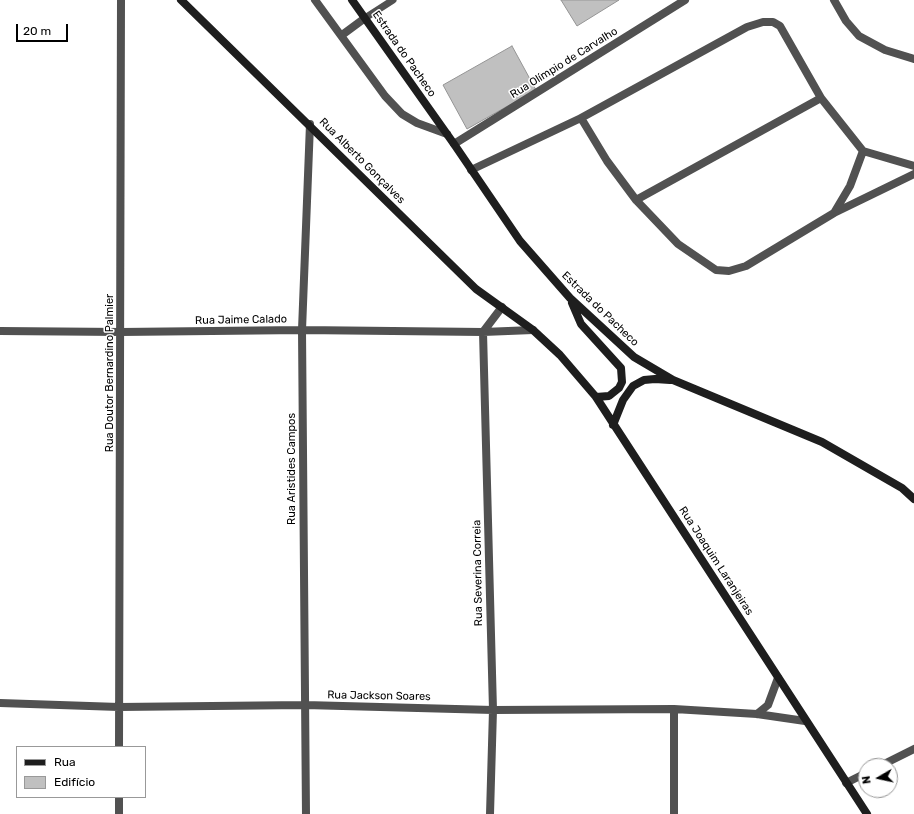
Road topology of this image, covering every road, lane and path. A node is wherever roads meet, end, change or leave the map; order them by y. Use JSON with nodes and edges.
{"nodes":[{"id":1,"x":121,"y":0,"type":"edge"},
{"id":2,"x":181,"y":0,"type":"edge"},
{"id":3,"x":315,"y":0,"type":"edge"},
{"id":4,"x":352,"y":0,"type":"edge"},
{"id":5,"x":393,"y":0,"type":"edge"},
{"id":6,"x":685,"y":0,"type":"edge"},
{"id":7,"x":834,"y":0,"type":"edge"},
{"id":8,"x":365,"y":18,"type":"junction"},
{"id":9,"x":342,"y":35,"type":"junction"},
{"id":10,"x":914,"y":58,"type":"edge"},
{"id":11,"x":820,"y":98,"type":"junction"},
{"id":12,"x":581,"y":118,"type":"junction"},
{"id":13,"x":310,"y":124,"type":"junction"},
{"id":14,"x":447,"y":134,"type":"junction"},
{"id":15,"x":454,"y":144,"type":"junction"},
{"id":16,"x":863,"y":151,"type":"junction"},
{"id":17,"x":914,"y":166,"type":"edge"},
{"id":18,"x":471,"y":170,"type":"junction"},
{"id":19,"x":914,"y":174,"type":"edge"},
{"id":20,"x":636,"y":200,"type":"junction"},
{"id":21,"x":834,"y":213,"type":"junction"},
{"id":22,"x":570,"y":298,"type":"junction"},
{"id":23,"x":502,"y":307,"type":"junction"},
{"id":24,"x":302,"y":330,"type":"junction"},
{"id":25,"x":533,"y":330,"type":"junction"},
{"id":26,"x":0,"y":331,"type":"edge"},
{"id":27,"x":122,"y":332,"type":"junction"},
{"id":28,"x":483,"y":332,"type":"junction"},
{"id":29,"x":673,"y":380,"type":"junction"},
{"id":30,"x":596,"y":397,"type":"junction"},
{"id":31,"x":613,"y":424,"type":"junction"},
{"id":32,"x":914,"y":499,"type":"edge"},
{"id":33,"x":778,"y":678,"type":"junction"},
{"id":34,"x":0,"y":703,"type":"edge"},
{"id":35,"x":305,"y":705,"type":"junction"},
{"id":36,"x":120,"y":707,"type":"junction"},
{"id":37,"x":674,"y":709,"type":"junction"},
{"id":38,"x":493,"y":710,"type":"junction"},
{"id":39,"x":757,"y":714,"type":"junction"},
{"id":40,"x":805,"y":721,"type":"junction"},
{"id":41,"x":120,"y":746,"type":"edge"},
{"id":42,"x":914,"y":749,"type":"edge"},
{"id":43,"x":896,"y":758,"type":"edge"},
{"id":44,"x":858,"y":777,"type":"edge"},
{"id":45,"x":846,"y":783,"type":"junction"},
{"id":46,"x":119,"y":798,"type":"edge"},
{"id":47,"x":861,"y":805,"type":"junction"},
{"id":48,"x":119,"y":814,"type":"edge"},
{"id":49,"x":306,"y":814,"type":"edge"},
{"id":50,"x":490,"y":814,"type":"edge"},
{"id":51,"x":674,"y":814,"type":"edge"},
{"id":52,"x":861,"y":814,"type":"edge"},
{"id":53,"x":867,"y":814,"type":"edge"}],
"edges":[{"from":1,"to":27,"type":"street","name":"Rua Doutor Bernardino Palmier"},
{"from":2,"to":13,"type":"main road","name":"Rua Alberto Gonçalves"},
{"from":3,"to":9,"type":"street"},
{"from":4,"to":8,"type":"main road","name":"Estrada do Pacheco"},
{"from":5,"to":8,"type":"lane"},
{"from":6,"to":15,"type":"street","name":"Rua Olímpio de Carvalho"},
{"from":7,"to":10,"type":"street"},
{"from":8,"to":9,"type":"street"},
{"from":8,"to":14,"type":"main road","name":"Estrada do Pacheco"},
{"from":9,"to":14,"type":"street"},
{"from":11,"to":12,"type":"street"},
{"from":11,"to":16,"type":"street"},
{"from":11,"to":20,"type":"street"},
{"from":12,"to":18,"type":"street"},
{"from":12,"to":20,"type":"street"},
{"from":13,"to":23,"type":"main road","name":"Rua Alberto Gonçalves"},
{"from":13,"to":24,"type":"street","name":"Rua Aristides Campos"},
{"from":14,"to":15,"type":"main road","name":"Estrada do Pacheco"},
{"from":15,"to":18,"type":"main road","name":"Estrada do Pacheco"},
{"from":16,"to":17,"type":"street"},
{"from":16,"to":21,"type":"street"},
{"from":18,"to":22,"type":"main road","name":"Estrada do Pacheco"},
{"from":19,"to":21,"type":"street"},
{"from":20,"to":21,"type":"street"},
{"from":22,"to":29,"type":"main road","name":"Estrada do Pacheco"},
{"from":22,"to":30,"type":"main road"},
{"from":23,"to":25,"type":"main road","name":"Rua Alberto Gonçalves"},
{"from":23,"to":28,"type":"street"},
{"from":24,"to":27,"type":"street","name":"Rua Jaime Calado"},
{"from":24,"to":28,"type":"street","name":"Rua Jaime Calado"},
{"from":24,"to":35,"type":"street","name":"Rua Aristides Campos"},
{"from":25,"to":28,"type":"street","name":"Rua Jaime Calado"},
{"from":25,"to":30,"type":"main road","name":"Rua Joaquim Laranjeiras"},
{"from":26,"to":27,"type":"street","name":"Rua Jaime Calado"},
{"from":27,"to":36,"type":"street","name":"Rua Doutor Bernardino Palmier"},
{"from":28,"to":38,"type":"street","name":"Rua Severina Correia"},
{"from":29,"to":31,"type":"main road"},
{"from":29,"to":32,"type":"main road","name":"Estrada do Pacheco"},
{"from":30,"to":31,"type":"main road","name":"Rua Joaquim Laranjeiras"},
{"from":31,"to":33,"type":"main road","name":"Rua Joaquim Laranjeiras"},
{"from":33,"to":39,"type":"street"},
{"from":33,"to":40,"type":"main road","name":"Rua Joaquim Laranjeiras"},
{"from":34,"to":36,"type":"street","name":"Rua Jackson Soares"},
{"from":35,"to":36,"type":"street","name":"Rua Jackson Soares"},
{"from":35,"to":38,"type":"street","name":"Rua Jackson Soares"},
{"from":35,"to":49,"type":"street","name":"Rua Aristides Campos"},
{"from":36,"to":41,"type":"street","name":"Rua Doutor Bernardino Palmier"},
{"from":37,"to":38,"type":"street","name":"Rua Jackson Soares"},
{"from":37,"to":39,"type":"street","name":"Rua Jackson Soares"},
{"from":37,"to":51,"type":"street"},
{"from":38,"to":50,"type":"street","name":"Rua Severina Correia"},
{"from":39,"to":40,"type":"street","name":"Rua Jackson Soares"},
{"from":40,"to":45,"type":"main road","name":"Rua Joaquim Laranjeiras"},
{"from":42,"to":43,"type":"street"},
{"from":44,"to":45,"type":"street"},
{"from":45,"to":47,"type":"main road","name":"Rua Joaquim Laranjeiras"},
{"from":46,"to":48,"type":"street"},
{"from":47,"to":52,"type":"street"},
{"from":47,"to":53,"type":"main road","name":"Rua Joaquim Laranjeiras"}]}
